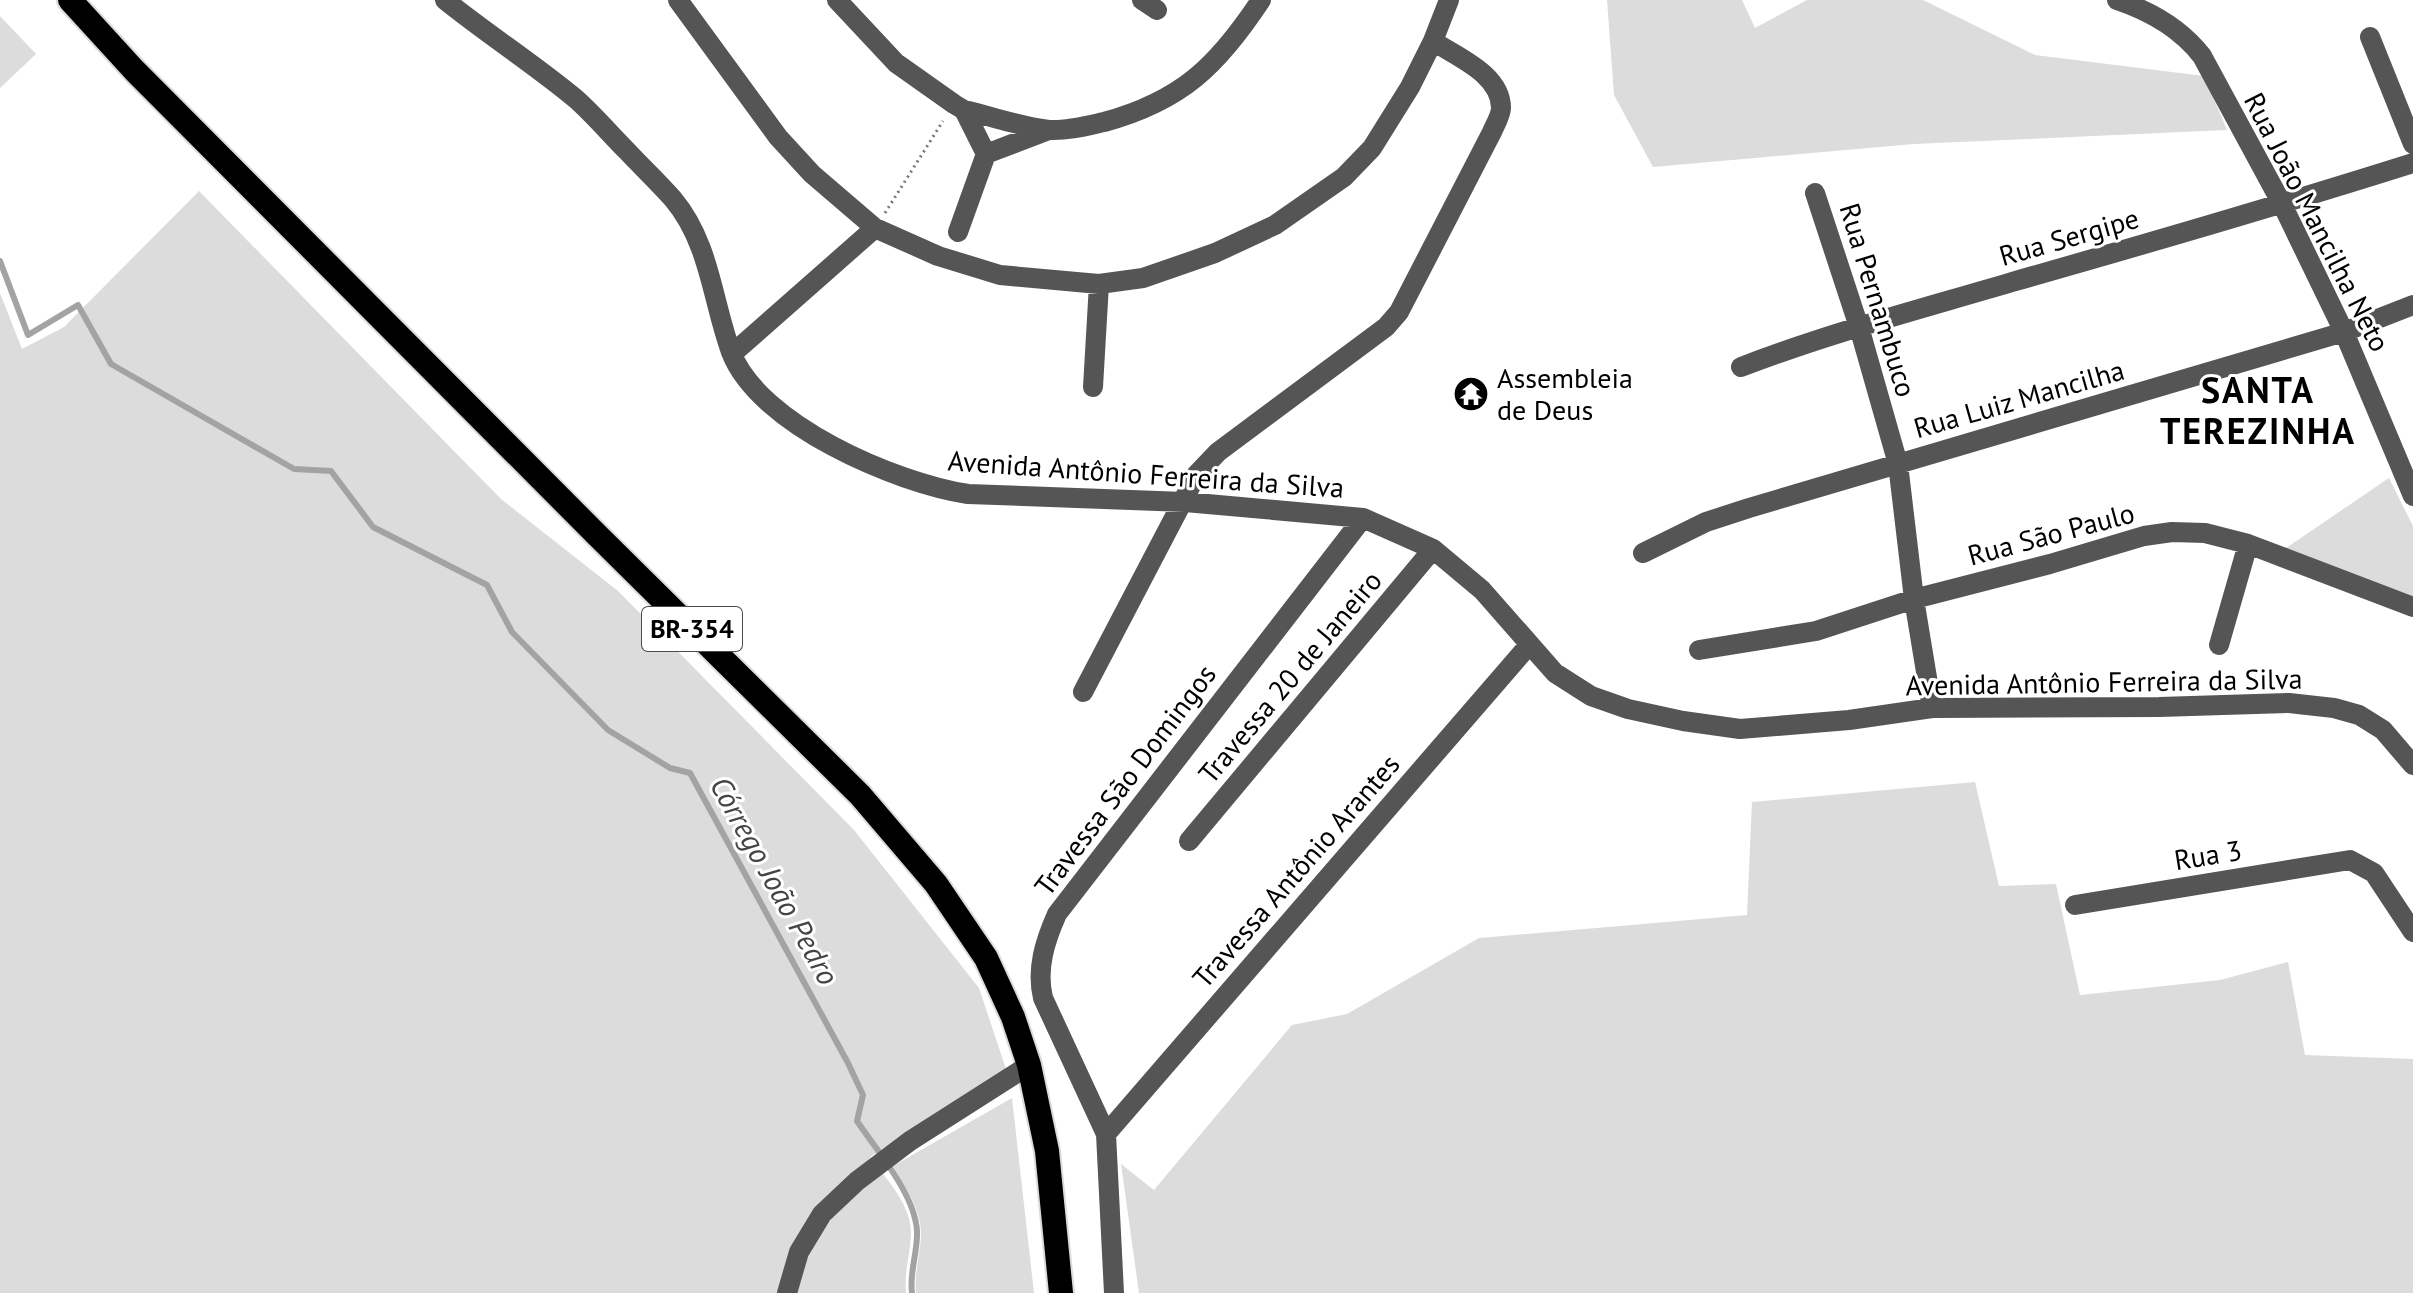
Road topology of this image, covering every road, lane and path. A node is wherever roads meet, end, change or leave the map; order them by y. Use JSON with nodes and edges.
{"nodes":[{"id":1,"x":70,"y":0,"type":"edge"},
{"id":2,"x":445,"y":0,"type":"edge"},
{"id":3,"x":678,"y":0,"type":"edge"},
{"id":4,"x":837,"y":0,"type":"edge"},
{"id":5,"x":1261,"y":0,"type":"edge"},
{"id":6,"x":1449,"y":0,"type":"edge"},
{"id":7,"x":2124,"y":2,"type":"edge"},
{"id":8,"x":2370,"y":37,"type":"dead end"},
{"id":9,"x":1433,"y":41,"type":"junction"},
{"id":10,"x":959,"y":107,"type":"junction"},
{"id":11,"x":1049,"y":130,"type":"junction"},
{"id":12,"x":2413,"y":144,"type":"edge"},
{"id":13,"x":986,"y":154,"type":"junction"},
{"id":14,"x":2413,"y":163,"type":"edge"},
{"id":15,"x":1815,"y":193,"type":"dead end"},
{"id":16,"x":2282,"y":204,"type":"junction"},
{"id":17,"x":875,"y":228,"type":"junction"},
{"id":18,"x":958,"y":232,"type":"dead end"},
{"id":19,"x":1099,"y":284,"type":"junction"},
{"id":20,"x":2413,"y":305,"type":"edge"},
{"id":21,"x":1859,"y":327,"type":"junction"},
{"id":22,"x":2344,"y":332,"type":"junction"},
{"id":23,"x":732,"y":354,"type":"junction"},
{"id":24,"x":1741,"y":367,"type":"dead end"},
{"id":25,"x":1093,"y":387,"type":"dead end"},
{"id":26,"x":1898,"y":464,"type":"junction"},
{"id":27,"x":2413,"y":496,"type":"edge"},
{"id":28,"x":1185,"y":502,"type":"junction"},
{"id":29,"x":1363,"y":518,"type":"junction"},
{"id":30,"x":2248,"y":544,"type":"junction"},
{"id":31,"x":1433,"y":549,"type":"junction"},
{"id":32,"x":1643,"y":553,"type":"dead end"},
{"id":33,"x":1914,"y":599,"type":"junction"},
{"id":34,"x":2413,"y":607,"type":"edge"},
{"id":35,"x":1529,"y":645,"type":"junction"},
{"id":36,"x":2219,"y":645,"type":"dead end"},
{"id":37,"x":1699,"y":650,"type":"dead end"},
{"id":38,"x":1083,"y":692,"type":"dead end"},
{"id":39,"x":1932,"y":708,"type":"junction"},
{"id":40,"x":2413,"y":765,"type":"edge"},
{"id":41,"x":1189,"y":841,"type":"dead end"},
{"id":42,"x":2075,"y":905,"type":"dead end"},
{"id":43,"x":2413,"y":932,"type":"edge"},
{"id":44,"x":1029,"y":1065,"type":"junction"},
{"id":45,"x":1106,"y":1134,"type":"junction"},
{"id":46,"x":787,"y":1293,"type":"edge"},
{"id":47,"x":1061,"y":1293,"type":"edge"},
{"id":48,"x":1114,"y":1293,"type":"edge"}],
"edges":[{"from":1,"to":44,"type":"highway","number":"BR-354"},
{"from":2,"to":23,"type":"street","name":"Avenida Antônio Ferreira da Silva"},
{"from":3,"to":17,"type":"street"},
{"from":4,"to":10,"type":"street"},
{"from":5,"to":11,"type":"street"},
{"from":6,"to":9,"type":"street"},
{"from":7,"to":16,"type":"street","name":"Rua João Mancilha Neto"},
{"from":8,"to":12,"type":"street"},
{"from":9,"to":19,"type":"street"},
{"from":9,"to":28,"type":"street"},
{"from":10,"to":11,"type":"street"},
{"from":10,"to":13,"type":"street"},
{"from":10,"to":17,"type":"path"},
{"from":11,"to":13,"type":"street"},
{"from":13,"to":18,"type":"street"},
{"from":14,"to":16,"type":"street","name":"Rua Sergipe"},
{"from":15,"to":21,"type":"street","name":"Rua Pernambuco"},
{"from":16,"to":21,"type":"street","name":"Rua Sergipe"},
{"from":16,"to":22,"type":"street","name":"Rua João Mancilha Neto"},
{"from":17,"to":19,"type":"street"},
{"from":17,"to":23,"type":"street"},
{"from":19,"to":25,"type":"street"},
{"from":20,"to":22,"type":"street","name":"Rua Luiz Mancilha"},
{"from":21,"to":24,"type":"street","name":"Rua Sergipe"},
{"from":21,"to":26,"type":"street","name":"Rua Pernambuco"},
{"from":22,"to":26,"type":"street","name":"Rua Luiz Mancilha"},
{"from":22,"to":27,"type":"street","name":"Rua João Mancilha Neto"},
{"from":23,"to":28,"type":"street","name":"Avenida Antônio Ferreira da Silva"},
{"from":26,"to":32,"type":"street","name":"Rua Luiz Mancilha"},
{"from":26,"to":33,"type":"street","name":"Rua Pernambuco"},
{"from":28,"to":29,"type":"street","name":"Avenida Antônio Ferreira da Silva"},
{"from":28,"to":38,"type":"street"},
{"from":29,"to":31,"type":"street","name":"Avenida Antônio Ferreira da Silva"},
{"from":29,"to":45,"type":"street","name":"Travessa São Domingos"},
{"from":30,"to":33,"type":"street","name":"Rua São Paulo"},
{"from":30,"to":34,"type":"street","name":"Rua São Paulo"},
{"from":30,"to":36,"type":"street"},
{"from":31,"to":35,"type":"street","name":"Avenida Antônio Ferreira da Silva"},
{"from":31,"to":41,"type":"street","name":"Travessa 20 de Janeiro"},
{"from":33,"to":37,"type":"street","name":"Rua São Paulo"},
{"from":33,"to":39,"type":"street","name":"Rua Pernambuco"},
{"from":35,"to":39,"type":"street","name":"Avenida Antônio Ferreira da Silva"},
{"from":35,"to":45,"type":"street","name":"Travessa Antônio Arantes"},
{"from":39,"to":40,"type":"street","name":"Avenida Antônio Ferreira da Silva"},
{"from":42,"to":43,"type":"street","name":"Rua 3"},
{"from":44,"to":46,"type":"street"},
{"from":44,"to":47,"type":"highway","number":"BR-354"},
{"from":45,"to":48,"type":"street","name":"Travessa São Domingos"}]}
